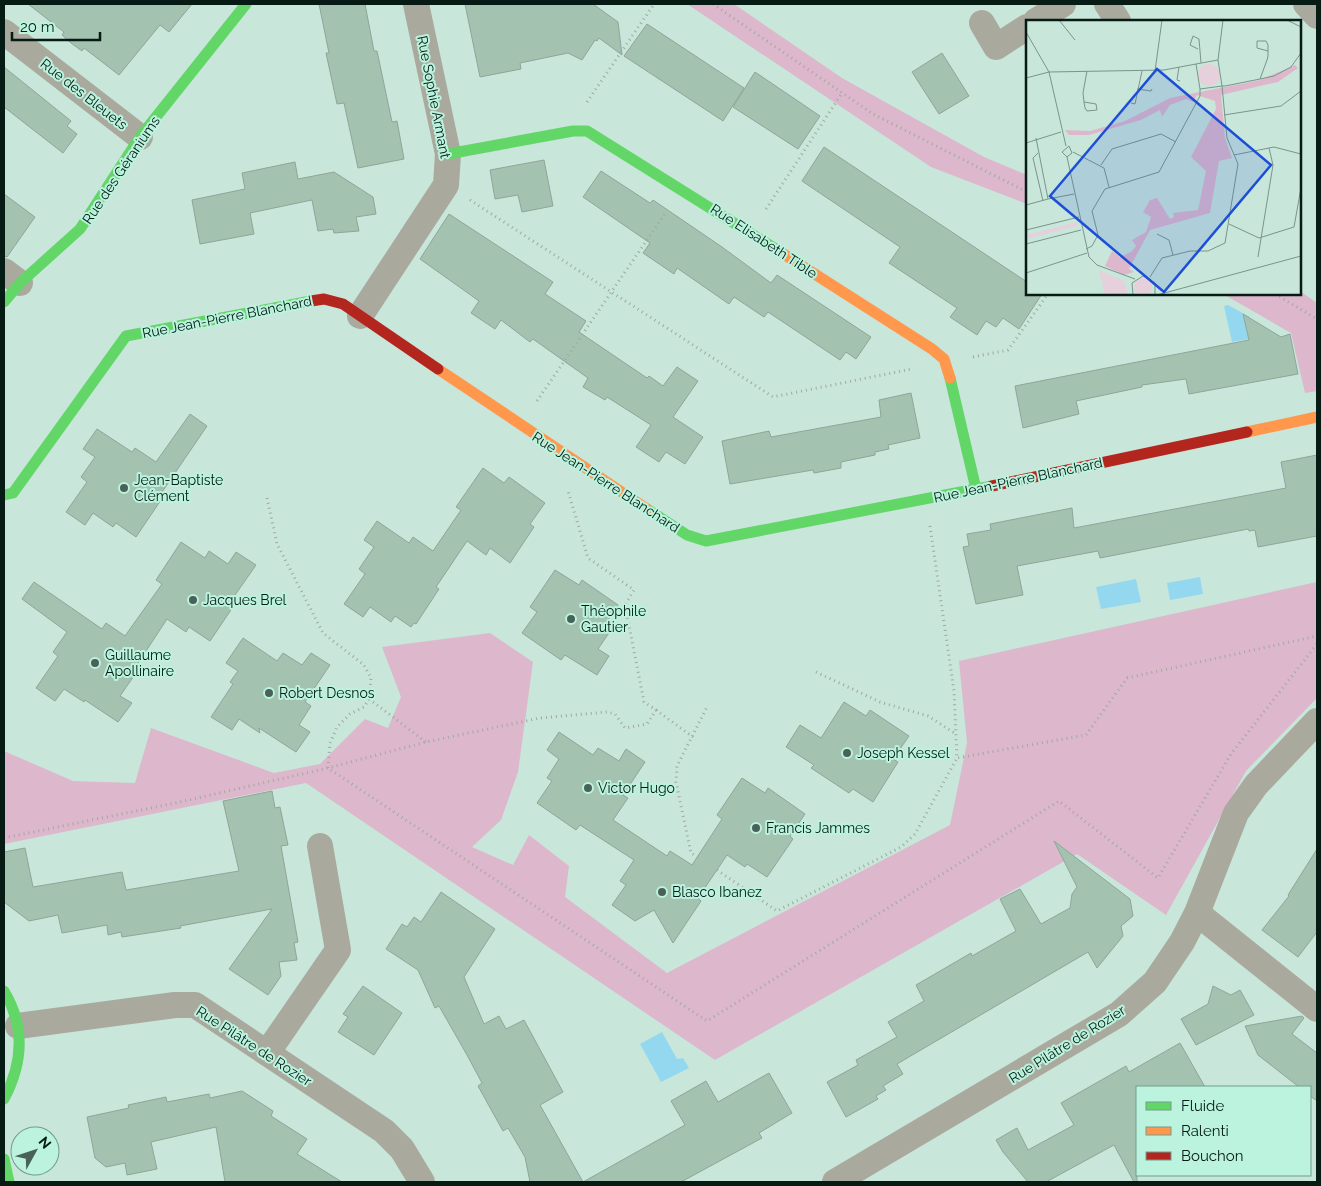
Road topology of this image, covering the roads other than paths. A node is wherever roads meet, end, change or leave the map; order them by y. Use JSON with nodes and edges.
{"nodes":[{"id":1,"x":246,"y":4,"type":"edge"},
{"id":2,"x":416,"y":4,"type":"edge"},
{"id":3,"x":1063,"y":4,"type":"edge"},
{"id":4,"x":1107,"y":4,"type":"edge"},
{"id":5,"x":1306,"y":4,"type":"edge"},
{"id":6,"x":1317,"y":16,"type":"edge"},
{"id":7,"x":1038,"y":20,"type":"edge"},
{"id":8,"x":1117,"y":20,"type":"edge"},
{"id":9,"x":982,"y":23,"type":"dead end"},
{"id":10,"x":1026,"y":28,"type":"edge"},
{"id":11,"x":4,"y":32,"type":"edge"},
{"id":12,"x":140,"y":137,"type":"junction"},
{"id":13,"x":448,"y":154,"type":"junction"},
{"id":14,"x":9,"y":285,"type":"edge"},
{"id":15,"x":360,"y":316,"type":"junction"},
{"id":16,"x":1317,"y":417,"type":"edge"},
{"id":17,"x":976,"y":489,"type":"junction"},
{"id":18,"x":4,"y":495,"type":"edge"},
{"id":19,"x":1317,"y":721,"type":"edge"},
{"id":20,"x":320,"y":846,"type":"dead end"},
{"id":21,"x":1197,"y":913,"type":"junction"},
{"id":22,"x":4,"y":991,"type":"edge"},
{"id":23,"x":1317,"y":1009,"type":"edge"},
{"id":24,"x":18,"y":1026,"type":"junction"},
{"id":25,"x":267,"y":1053,"type":"junction"},
{"id":26,"x":4,"y":1099,"type":"edge"},
{"id":27,"x":4,"y":1159,"type":"edge"},
{"id":28,"x":8,"y":1182,"type":"edge"},
{"id":29,"x":422,"y":1182,"type":"edge"},
{"id":30,"x":835,"y":1182,"type":"edge"}],
"edges":[{"from":1,"to":12,"type":"street","name":"Rue des Géraniums"},
{"from":2,"to":13,"type":"street","name":"Rue Sophie Armant"},
{"from":3,"to":7,"type":"street"},
{"from":4,"to":8,"type":"street"},
{"from":5,"to":6,"type":"street"},
{"from":9,"to":10,"type":"street"},
{"from":11,"to":12,"type":"street","name":"Rue des Bleuets"},
{"from":12,"to":14,"type":"street","name":"Rue des Géraniums"},
{"from":13,"to":15,"type":"street","name":"Rue Sophie Armant"},
{"from":13,"to":17,"type":"street","name":"Rue Elisabeth Tible"},
{"from":15,"to":17,"type":"street","name":"Rue Jean-Pierre Blanchard"},
{"from":15,"to":18,"type":"street","name":"Rue Jean-Pierre Blanchard"},
{"from":16,"to":17,"type":"street","name":"Rue Jean-Pierre Blanchard"},
{"from":19,"to":21,"type":"street","name":"Rue Pilâtre de Rozier"},
{"from":20,"to":25,"type":"street"},
{"from":21,"to":23,"type":"street"},
{"from":21,"to":30,"type":"street","name":"Rue Pilâtre de Rozier"},
{"from":22,"to":24,"type":"street"},
{"from":24,"to":25,"type":"street","name":"Rue Pilâtre de Rozier"},
{"from":24,"to":26,"type":"street"},
{"from":25,"to":29,"type":"street","name":"Rue Pilâtre de Rozier"},
{"from":27,"to":28,"type":"street"}]}
